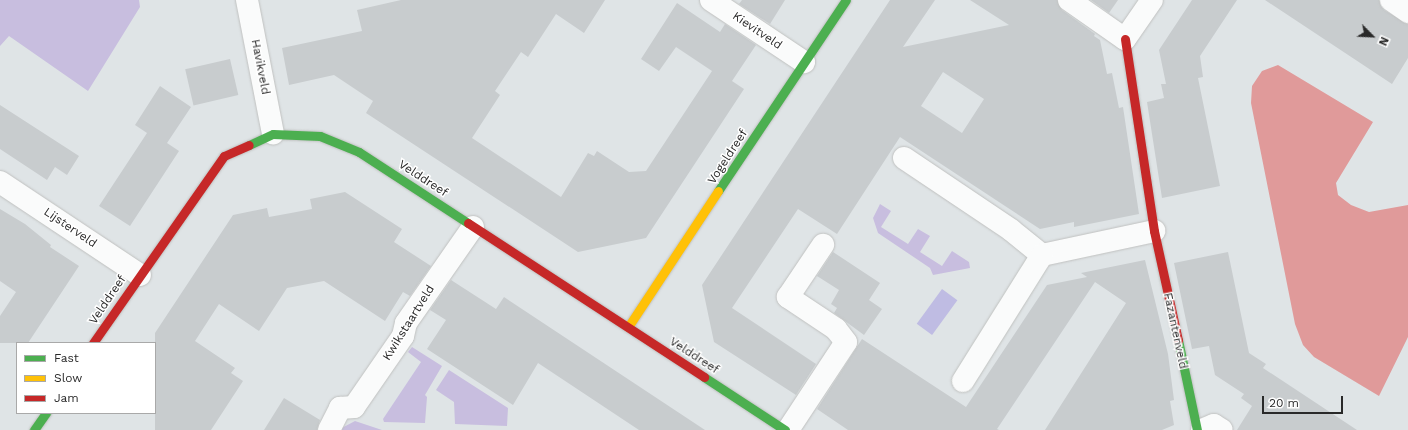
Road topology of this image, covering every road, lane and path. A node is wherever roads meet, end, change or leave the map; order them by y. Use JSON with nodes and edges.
{"nodes":[{"id":1,"x":247,"y":0,"type":"edge"},
{"id":2,"x":711,"y":0,"type":"edge"},
{"id":3,"x":846,"y":0,"type":"edge"},
{"id":4,"x":1069,"y":0,"type":"edge"},
{"id":5,"x":1152,"y":0,"type":"edge"},
{"id":6,"x":1391,"y":0,"type":"edge"},
{"id":7,"x":1408,"y":12,"type":"edge"},
{"id":8,"x":1125,"y":39,"type":"junction"},
{"id":9,"x":804,"y":62,"type":"junction"},
{"id":10,"x":273,"y":134,"type":"junction"},
{"id":11,"x":904,"y":158,"type":"dead end"},
{"id":12,"x":0,"y":182,"type":"edge"},
{"id":13,"x":473,"y":227,"type":"junction"},
{"id":14,"x":1154,"y":231,"type":"junction"},
{"id":15,"x":823,"y":245,"type":"dead end"},
{"id":16,"x":1042,"y":255,"type":"junction"},
{"id":17,"x":140,"y":275,"type":"junction"},
{"id":18,"x":628,"y":327,"type":"junction"},
{"id":19,"x":94,"y":342,"type":"edge"},
{"id":20,"x":963,"y":381,"type":"dead end"},
{"id":21,"x":45,"y":414,"type":"edge"},
{"id":22,"x":34,"y":430,"type":"edge"},
{"id":23,"x":329,"y":430,"type":"edge"},
{"id":24,"x":785,"y":430,"type":"edge"},
{"id":25,"x":788,"y":430,"type":"edge"},
{"id":26,"x":1197,"y":430,"type":"edge"},
{"id":27,"x":1202,"y":430,"type":"edge"},
{"id":28,"x":1222,"y":430,"type":"edge"}],
"edges":[{"from":1,"to":10,"type":"street","name":"Havikveld"},
{"from":2,"to":9,"type":"street","name":"Kievitveld"},
{"from":3,"to":9,"type":"street","name":"Vogeldreef"},
{"from":4,"to":8,"type":"street"},
{"from":5,"to":8,"type":"street"},
{"from":6,"to":7,"type":"street"},
{"from":8,"to":14,"type":"street","name":"Fazantenveld"},
{"from":9,"to":18,"type":"street","name":"Vogeldreef"},
{"from":10,"to":13,"type":"street","name":"Velddreef"},
{"from":10,"to":17,"type":"street","name":"Velddreef"},
{"from":11,"to":16,"type":"street"},
{"from":12,"to":17,"type":"street","name":"Lijsterveld"},
{"from":13,"to":18,"type":"street","name":"Velddreef"},
{"from":13,"to":23,"type":"street","name":"Kwikstaartveld"},
{"from":14,"to":16,"type":"street"},
{"from":14,"to":26,"type":"street","name":"Fazantenveld"},
{"from":15,"to":25,"type":"street"},
{"from":16,"to":20,"type":"street"},
{"from":17,"to":19,"type":"street","name":"Velddreef"},
{"from":18,"to":24,"type":"street","name":"Velddreef"},
{"from":21,"to":22,"type":"street"},
{"from":27,"to":28,"type":"street"}]}
